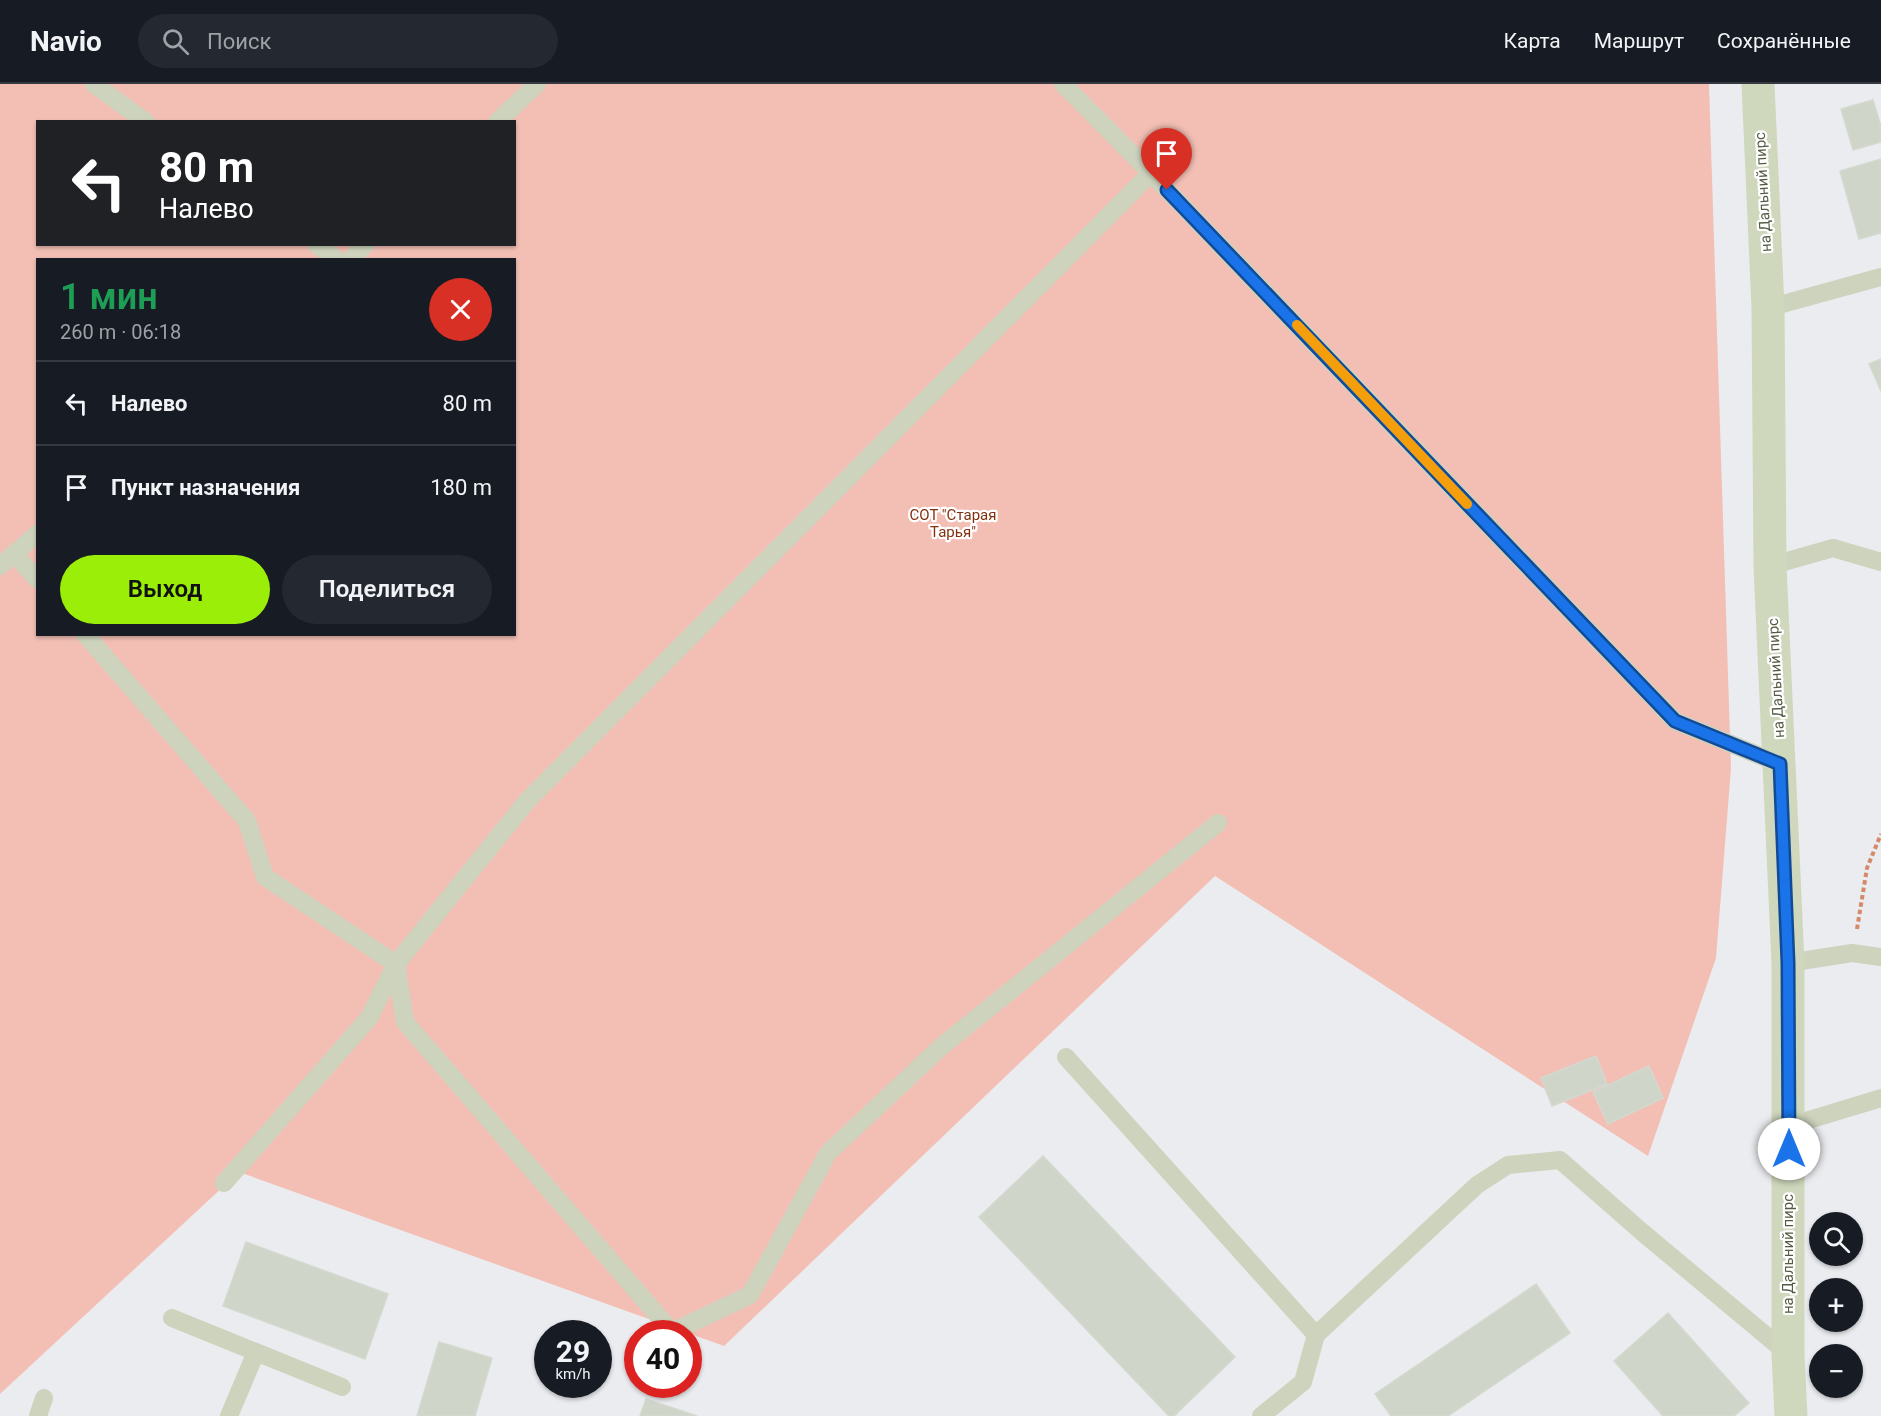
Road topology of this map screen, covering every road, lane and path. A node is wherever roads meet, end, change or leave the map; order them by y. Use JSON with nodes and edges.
{"nodes":[{"id":1,"x":94,"y":84,"type":"edge"},
{"id":2,"x":537,"y":84,"type":"edge"},
{"id":3,"x":1063,"y":84,"type":"edge"},
{"id":4,"x":1758,"y":84,"type":"edge"},
{"id":5,"x":143,"y":120,"type":"edge"},
{"id":6,"x":499,"y":120,"type":"edge"},
{"id":7,"x":1151,"y":173,"type":"junction"},
{"id":8,"x":319,"y":246,"type":"edge"},
{"id":9,"x":364,"y":246,"type":"edge"},
{"id":10,"x":334,"y":258,"type":"edge"},
{"id":11,"x":352,"y":258,"type":"edge"},
{"id":12,"x":1881,"y":277,"type":"edge"},
{"id":13,"x":1768,"y":308,"type":"junction"},
{"id":14,"x":36,"y":535,"type":"edge"},
{"id":15,"x":14,"y":554,"type":"junction"},
{"id":16,"x":1881,"y":562,"type":"edge"},
{"id":17,"x":1770,"y":566,"type":"junction"},
{"id":18,"x":0,"y":567,"type":"edge"},
{"id":19,"x":36,"y":578,"type":"edge"},
{"id":20,"x":87,"y":636,"type":"edge"},
{"id":21,"x":1780,"y":764,"type":"junction"},
{"id":22,"x":1218,"y":823,"type":"dead end"},
{"id":23,"x":1881,"y":834,"type":"edge"},
{"id":24,"x":1852,"y":953,"type":"junction"},
{"id":25,"x":1881,"y":957,"type":"edge"},
{"id":26,"x":1788,"y":963,"type":"junction"},
{"id":27,"x":396,"y":964,"type":"junction"},
{"id":28,"x":1066,"y":1057,"type":"dead end"},
{"id":29,"x":1881,"y":1098,"type":"edge"},
{"id":30,"x":1789,"y":1126,"type":"junction"},
{"id":31,"x":224,"y":1183,"type":"dead end"},
{"id":32,"x":172,"y":1318,"type":"dead end"},
{"id":33,"x":1316,"y":1335,"type":"junction"},
{"id":34,"x":256,"y":1352,"type":"junction"},
{"id":35,"x":1788,"y":1354,"type":"junction"},
{"id":36,"x":342,"y":1387,"type":"dead end"},
{"id":37,"x":44,"y":1398,"type":"dead end"},
{"id":38,"x":38,"y":1416,"type":"edge"},
{"id":39,"x":229,"y":1416,"type":"edge"},
{"id":40,"x":1261,"y":1416,"type":"edge"},
{"id":41,"x":1791,"y":1416,"type":"edge"}],
"edges":[{"from":1,"to":5,"type":"lane"},
{"from":2,"to":6,"type":"lane"},
{"from":3,"to":7,"type":"lane"},
{"from":4,"to":13,"type":"street","name":"на Дальний пирс"},
{"from":7,"to":21,"type":"lane"},
{"from":7,"to":27,"type":"lane"},
{"from":8,"to":10,"type":"lane"},
{"from":9,"to":11,"type":"lane"},
{"from":12,"to":13,"type":"lane"},
{"from":13,"to":17,"type":"street","name":"на Дальний пирс"},
{"from":14,"to":15,"type":"lane"},
{"from":15,"to":18,"type":"lane"},
{"from":15,"to":19,"type":"lane"},
{"from":16,"to":17,"type":"lane"},
{"from":17,"to":21,"type":"street","name":"на Дальний пирс"},
{"from":20,"to":27,"type":"lane"},
{"from":21,"to":26,"type":"street","name":"на Дальний пирс"},
{"from":22,"to":27,"type":"lane"},
{"from":23,"to":24,"type":"path"},
{"from":24,"to":25,"type":"lane"},
{"from":24,"to":26,"type":"lane"},
{"from":26,"to":30,"type":"street","name":"на Дальний пирс"},
{"from":27,"to":31,"type":"lane"},
{"from":28,"to":33,"type":"lane"},
{"from":29,"to":30,"type":"lane"},
{"from":30,"to":35,"type":"street","name":"на Дальний пирс"},
{"from":32,"to":34,"type":"lane"},
{"from":33,"to":35,"type":"lane"},
{"from":33,"to":40,"type":"lane"},
{"from":34,"to":36,"type":"lane"},
{"from":34,"to":39,"type":"lane"},
{"from":35,"to":41,"type":"street","name":"на Дальний пирс"},
{"from":37,"to":38,"type":"lane"}]}
